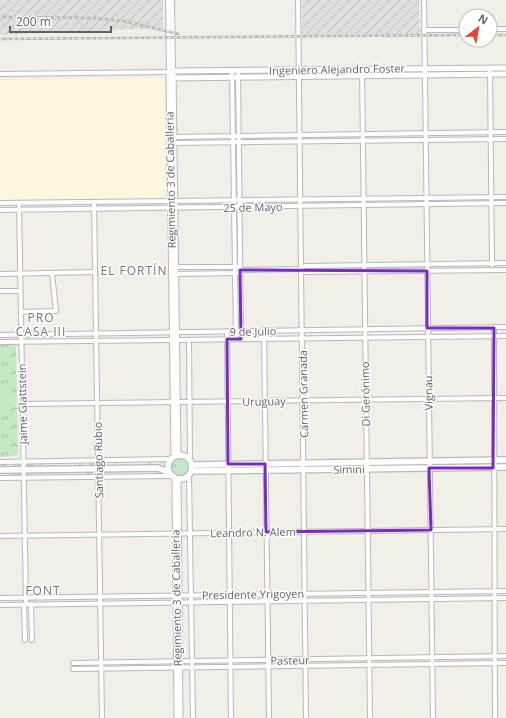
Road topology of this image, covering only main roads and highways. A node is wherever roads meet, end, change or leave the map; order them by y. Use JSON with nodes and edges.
{"nodes":[{"id":1,"x":174,"y":458,"type":"junction"},
{"id":2,"x":506,"y":460,"type":"edge"},
{"id":3,"x":265,"y":467,"type":"junction"},
{"id":4,"x":506,"y":467,"type":"edge"},
{"id":5,"x":158,"y":468,"type":"junction"},
{"id":6,"x":191,"y":468,"type":"junction"},
{"id":7,"x":0,"y":470,"type":"edge"},
{"id":8,"x":174,"y":476,"type":"junction"}],
"edges":[{"from":1,"to":5,"type":"main road"},
{"from":1,"to":6,"type":"main road"},
{"from":1,"to":8,"type":"main road"},
{"from":2,"to":3,"type":"main road","name":"Simini"},
{"from":3,"to":4,"type":"main road","name":"Simini"},
{"from":3,"to":6,"type":"main road","name":"Simini"},
{"from":5,"to":7,"type":"main road"},
{"from":5,"to":8,"type":"main road"},
{"from":6,"to":8,"type":"main road"}]}
